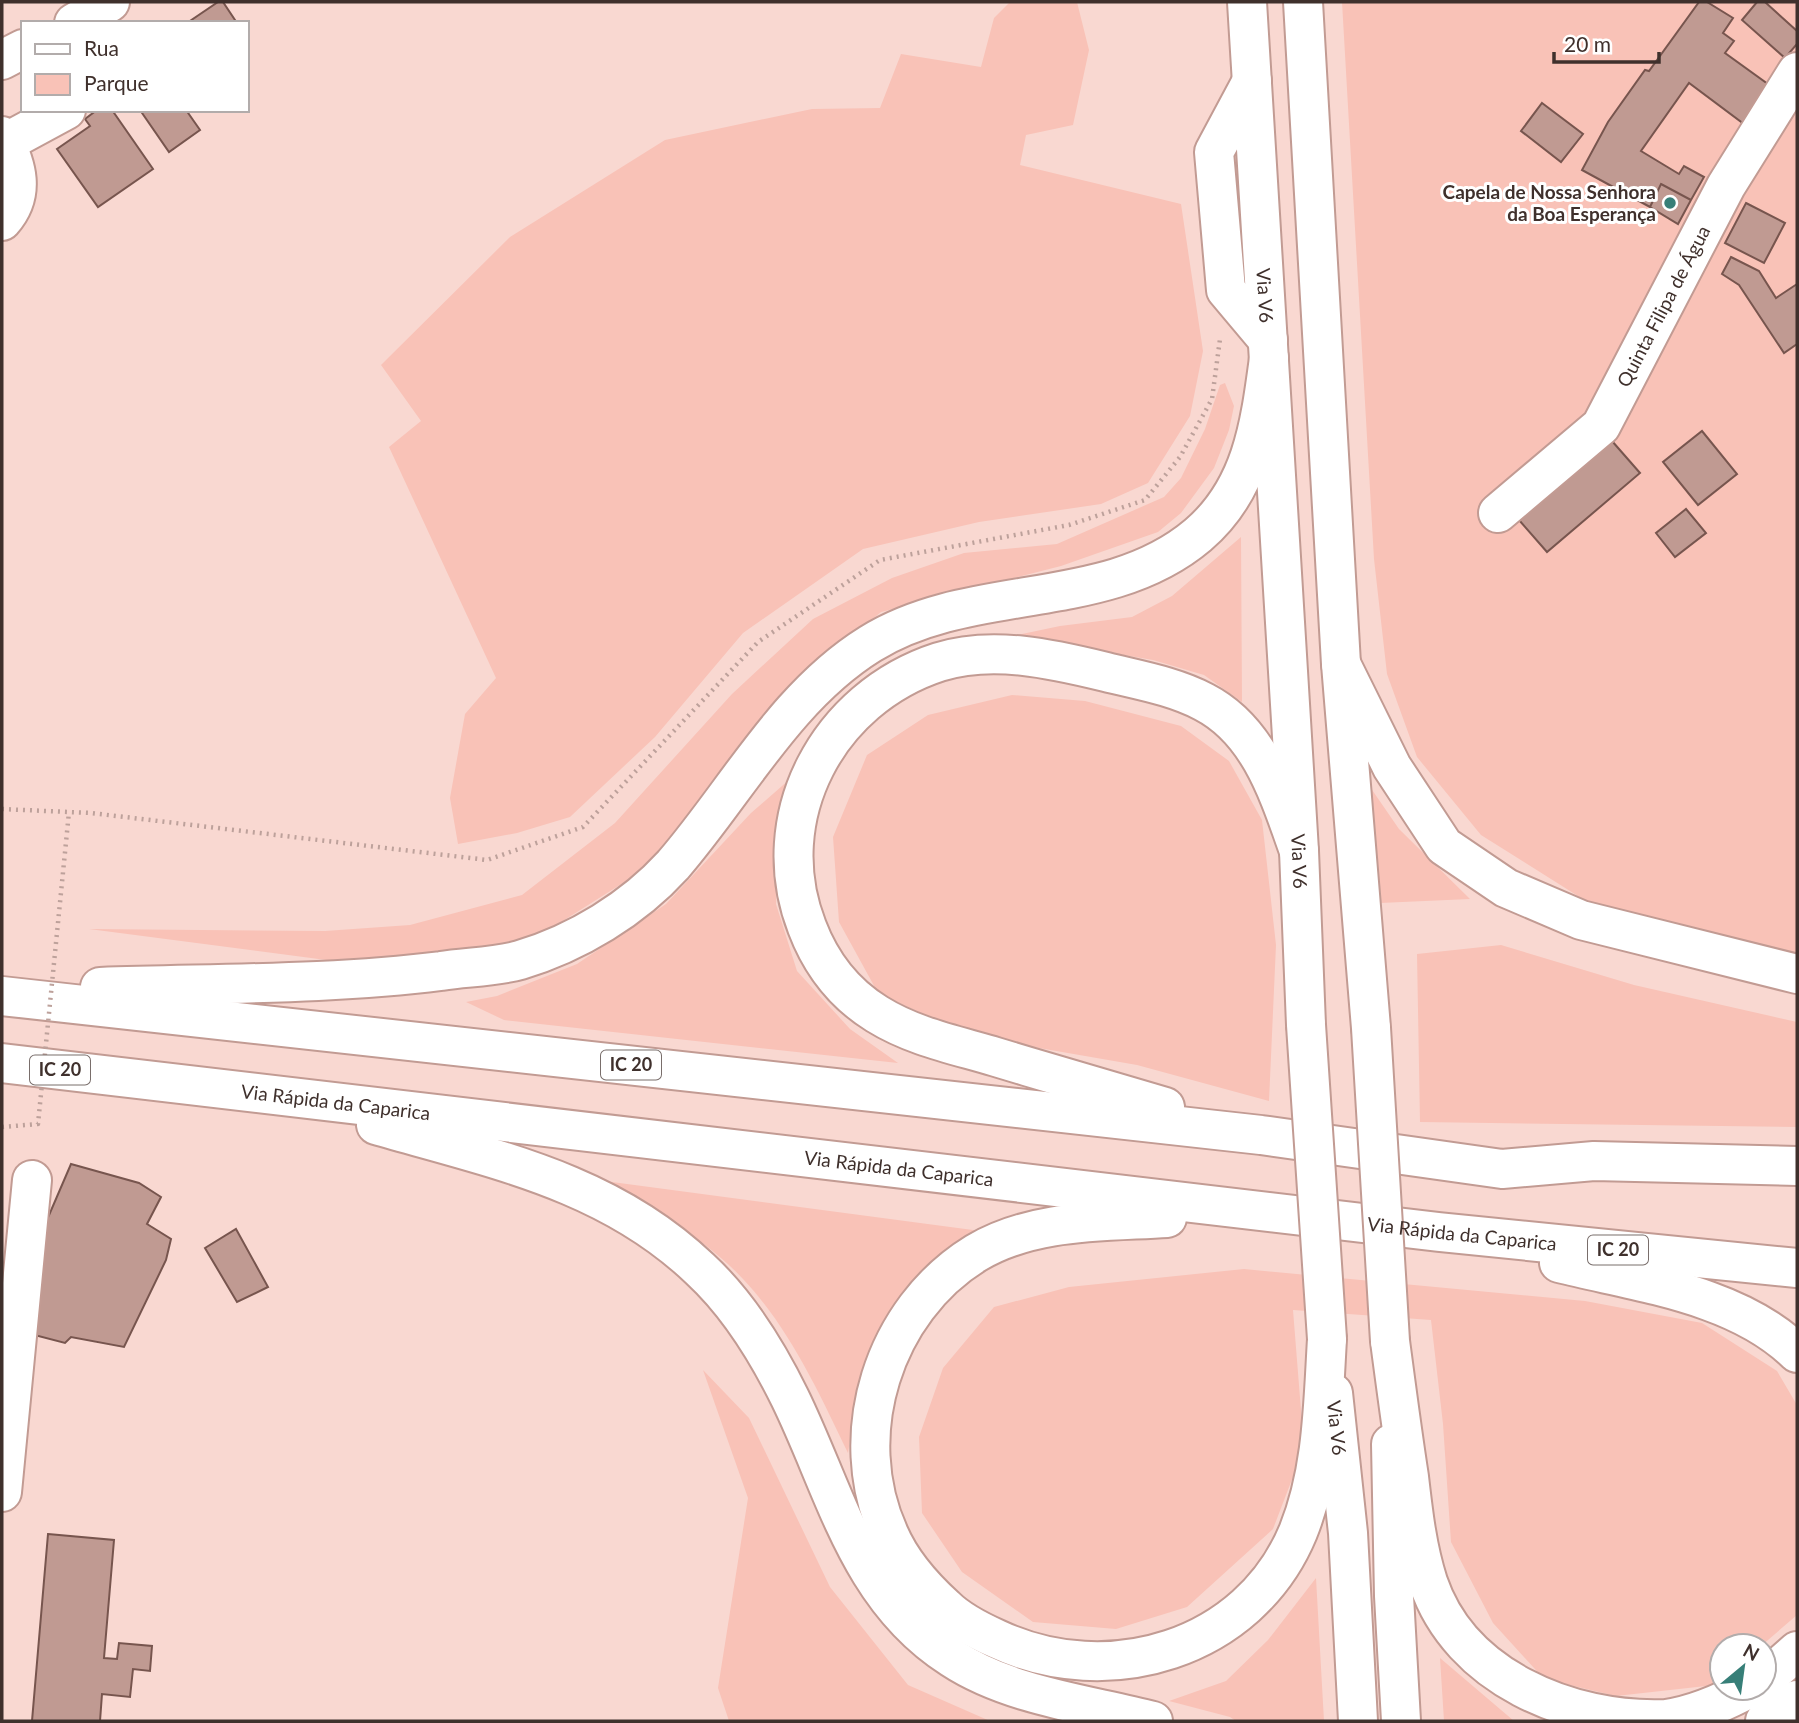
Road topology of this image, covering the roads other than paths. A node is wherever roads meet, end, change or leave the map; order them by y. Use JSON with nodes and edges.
{"nodes":[{"id":1,"x":110,"y":2,"type":"edge"},
{"id":2,"x":1247,"y":2,"type":"edge"},
{"id":3,"x":1303,"y":2,"type":"edge"},
{"id":4,"x":77,"y":21,"type":"edge"},
{"id":5,"x":21,"y":50,"type":"edge"},
{"id":6,"x":2,"y":61,"type":"edge"},
{"id":7,"x":1797,"y":72,"type":"edge"},
{"id":8,"x":1252,"y":81,"type":"junction"},
{"id":9,"x":62,"y":112,"type":"edge"},
{"id":10,"x":4,"y":139,"type":"edge"},
{"id":11,"x":2,"y":220,"type":"edge"},
{"id":12,"x":1268,"y":349,"type":"junction"},
{"id":13,"x":1498,"y":513,"type":"dead end"},
{"id":14,"x":1341,"y":664,"type":"junction"},
{"id":15,"x":1299,"y":851,"type":"junction"},
{"id":16,"x":1797,"y":974,"type":"edge"},
{"id":17,"x":2,"y":990,"type":"edge"},
{"id":18,"x":2,"y":996,"type":"edge"},
{"id":19,"x":2,"y":1063,"type":"edge"},
{"id":20,"x":266,"y":1093,"type":"junction"},
{"id":21,"x":1261,"y":1135,"type":"junction"},
{"id":22,"x":1797,"y":1166,"type":"edge"},
{"id":23,"x":32,"y":1180,"type":"dead end"},
{"id":24,"x":1262,"y":1212,"type":"junction"},
{"id":25,"x":1439,"y":1232,"type":"junction"},
{"id":26,"x":1797,"y":1268,"type":"edge"},
{"id":27,"x":1327,"y":1339,"type":"junction"},
{"id":28,"x":1390,"y":1341,"type":"junction"},
{"id":29,"x":1797,"y":1353,"type":"edge"},
{"id":30,"x":2,"y":1492,"type":"edge"},
{"id":31,"x":1797,"y":1651,"type":"edge"},
{"id":32,"x":1778,"y":1668,"type":"edge"},
{"id":33,"x":1797,"y":1700,"type":"edge"},
{"id":34,"x":1718,"y":1702,"type":"edge"},
{"id":35,"x":1153,"y":1721,"type":"edge"},
{"id":36,"x":1358,"y":1721,"type":"edge"},
{"id":37,"x":1401,"y":1721,"type":"edge"},
{"id":38,"x":1765,"y":1721,"type":"edge"}],
"edges":[{"from":1,"to":4,"type":"main road"},
{"from":2,"to":8,"type":"main road","name":"Via V6"},
{"from":3,"to":14,"type":"main road"},
{"from":5,"to":6,"type":"main road"},
{"from":7,"to":13,"type":"main road","name":"Quinta Filipa de Água"},
{"from":8,"to":12,"type":"main road","name":"Via V6"},
{"from":8,"to":12,"type":"main road"},
{"from":9,"to":10,"type":"main road"},
{"from":10,"to":11,"type":"main road"},
{"from":12,"to":15,"type":"main road","name":"Via V6"},
{"from":12,"to":17,"type":"main road"},
{"from":14,"to":16,"type":"main road"},
{"from":14,"to":28,"type":"main road","bridge":true},
{"from":15,"to":21,"type":"main road"},
{"from":15,"to":27,"type":"main road","name":"Via V6","bridge":true},
{"from":18,"to":21,"type":"main road","number":"IC 20"},
{"from":19,"to":20,"type":"main road","name":"Via Rápida da Caparica","number":"IC 20"},
{"from":20,"to":24,"type":"main road","name":"Via Rápida da Caparica","number":"IC 20"},
{"from":20,"to":35,"type":"main road"},
{"from":21,"to":22,"type":"main road","number":"IC 20"},
{"from":23,"to":30,"type":"main road"},
{"from":24,"to":25,"type":"main road","name":"Via Rápida da Caparica","number":"IC 20"},
{"from":24,"to":27,"type":"main road"},
{"from":25,"to":26,"type":"main road","name":"Via Rápida da Caparica","number":"IC 20"},
{"from":25,"to":29,"type":"main road"},
{"from":27,"to":36,"type":"main road","name":"Via V6"},
{"from":28,"to":34,"type":"main road"},
{"from":28,"to":37,"type":"main road"},
{"from":31,"to":32,"type":"main road"},
{"from":33,"to":38,"type":"main road"}]}
